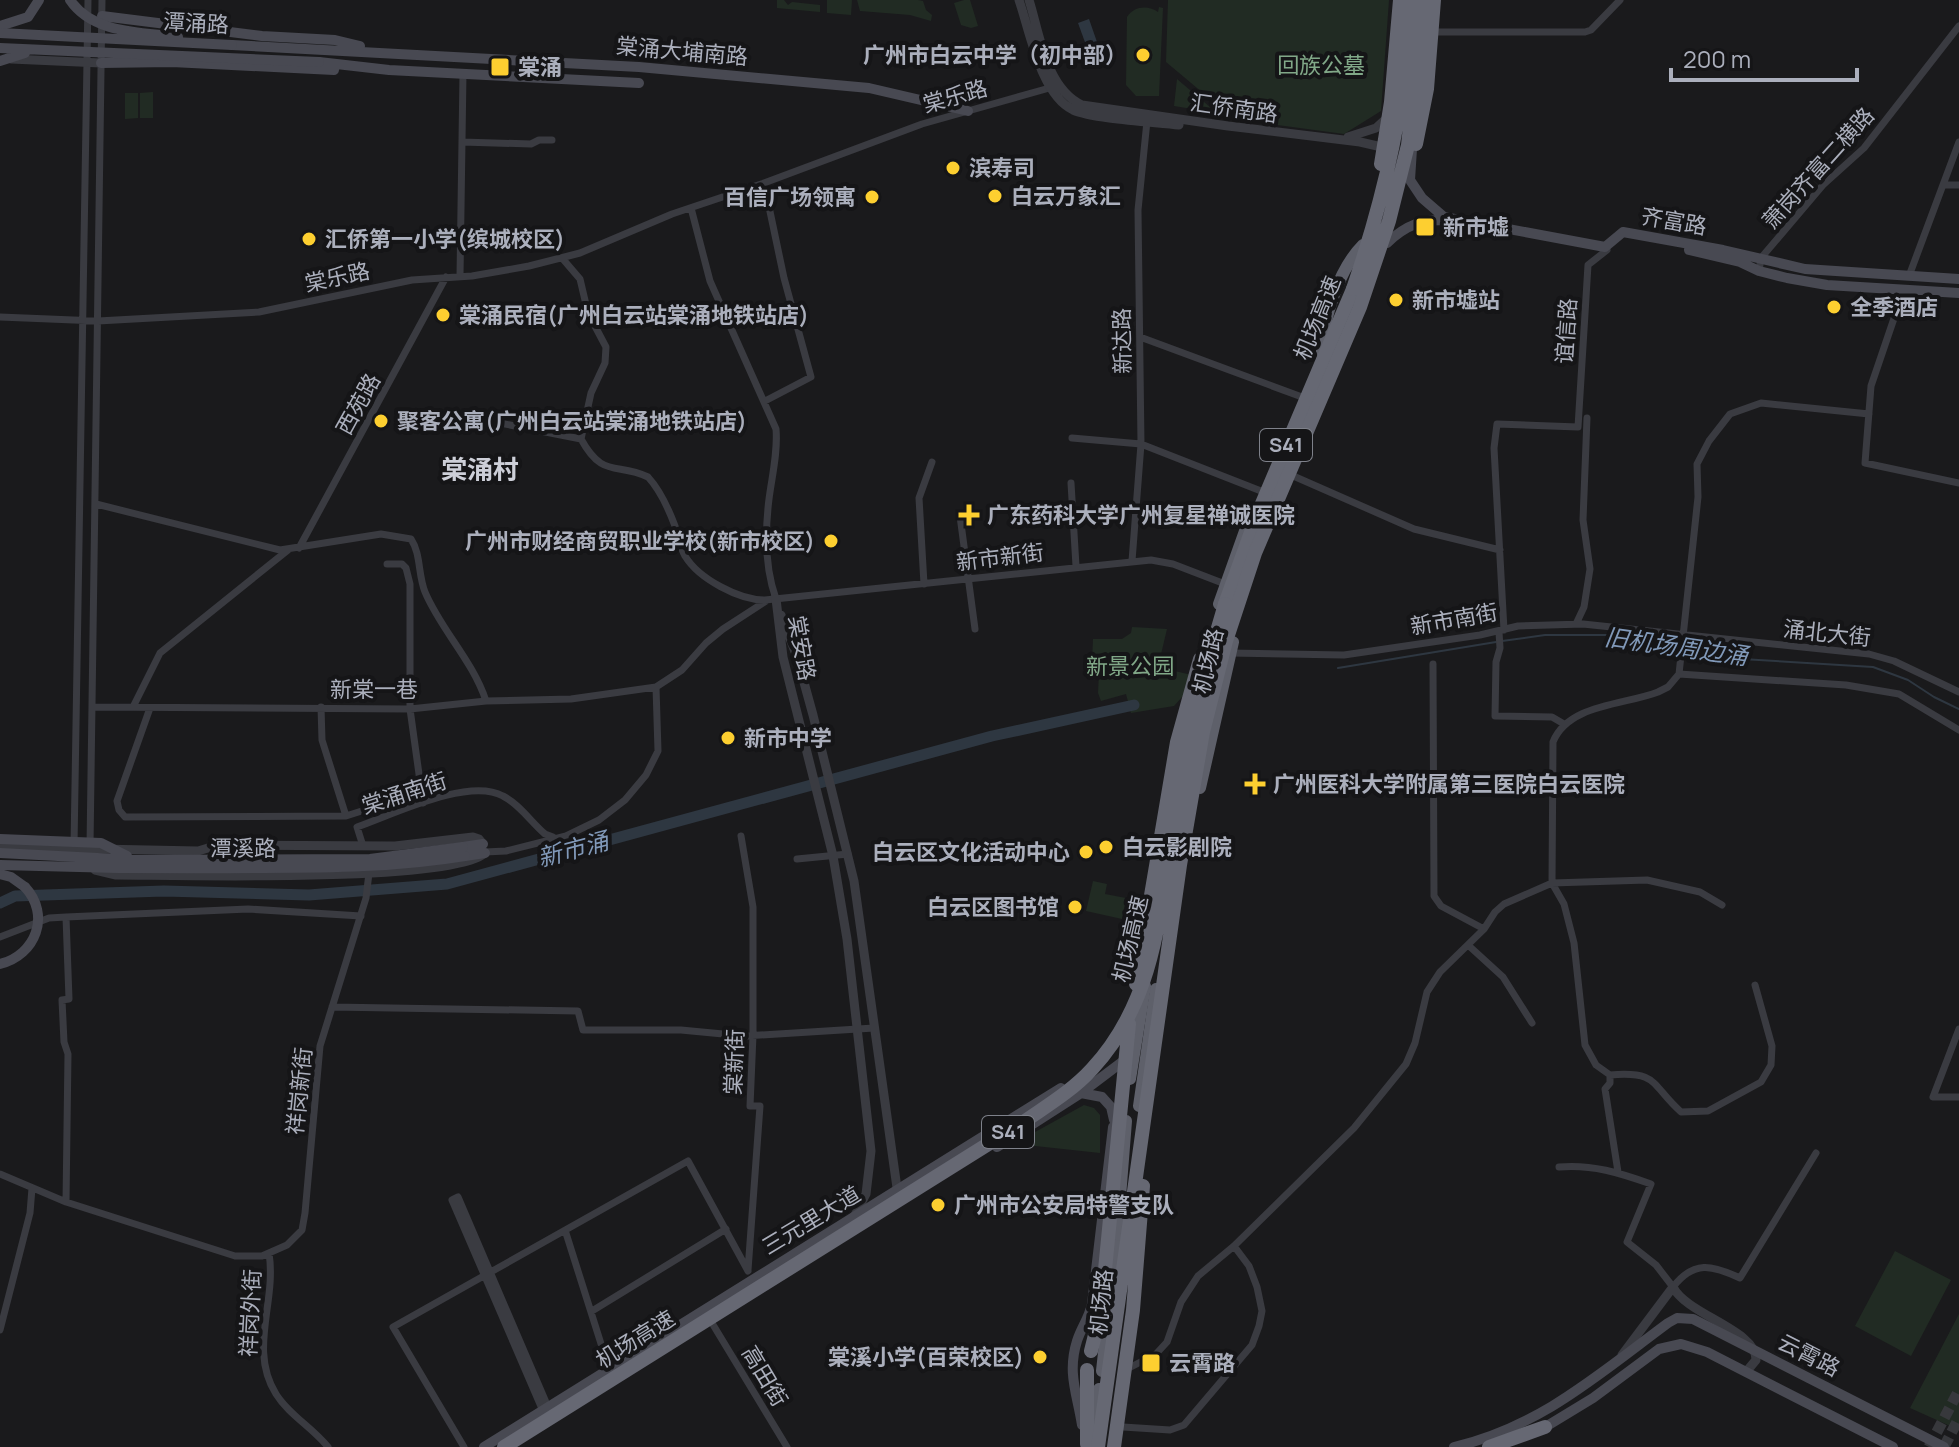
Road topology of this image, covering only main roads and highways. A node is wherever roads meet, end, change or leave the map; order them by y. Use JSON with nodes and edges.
{"nodes":[{"id":1,"x":39,"y":0,"type":"edge"},
{"id":2,"x":70,"y":0,"type":"edge"},
{"id":3,"x":1400,"y":0,"type":"edge"},
{"id":4,"x":1410,"y":0,"type":"edge"},
{"id":5,"x":1426,"y":0,"type":"edge"},
{"id":6,"x":1436,"y":0,"type":"edge"},
{"id":7,"x":1427,"y":15,"type":"junction"},
{"id":8,"x":102,"y":16,"type":"road end"},
{"id":9,"x":0,"y":26,"type":"edge"},
{"id":10,"x":0,"y":33,"type":"edge"},
{"id":11,"x":232,"y":45,"type":"junction"},
{"id":12,"x":0,"y":48,"type":"edge"},
{"id":13,"x":62,"y":51,"type":"junction"},
{"id":14,"x":389,"y":53,"type":"junction"},
{"id":15,"x":0,"y":60,"type":"edge"},
{"id":16,"x":101,"y":63,"type":"road end"},
{"id":17,"x":389,"y":70,"type":"junction"},
{"id":18,"x":639,"y":83,"type":"road end"},
{"id":19,"x":968,"y":111,"type":"road end"},
{"id":20,"x":1412,"y":143,"type":"junction"},
{"id":21,"x":1387,"y":243,"type":"junction"},
{"id":22,"x":1606,"y":249,"type":"junction"},
{"id":23,"x":1378,"y":258,"type":"junction"},
{"id":24,"x":1828,"y":271,"type":"junction"},
{"id":25,"x":1959,"y":279,"type":"edge"},
{"id":26,"x":1827,"y":285,"type":"junction"},
{"id":27,"x":1353,"y":289,"type":"junction"},
{"id":28,"x":1959,"y":293,"type":"edge"},
{"id":29,"x":1225,"y":604,"type":"junction"},
{"id":30,"x":1195,"y":705,"type":"junction"},
{"id":31,"x":0,"y":839,"type":"edge"},
{"id":32,"x":484,"y":849,"type":"road end"},
{"id":33,"x":0,"y":850,"type":"edge"},
{"id":34,"x":464,"y":852,"type":"junction"},
{"id":35,"x":140,"y":856,"type":"junction"},
{"id":36,"x":0,"y":866,"type":"edge"},
{"id":37,"x":0,"y":874,"type":"edge"},
{"id":38,"x":0,"y":964,"type":"edge"},
{"id":39,"x":1134,"y":1004,"type":"junction"},
{"id":40,"x":1153,"y":1009,"type":"junction"},
{"id":41,"x":1149,"y":1032,"type":"junction"},
{"id":42,"x":1153,"y":1058,"type":"junction"},
{"id":43,"x":1123,"y":1062,"type":"junction"},
{"id":44,"x":1095,"y":1064,"type":"junction"},
{"id":45,"x":1142,"y":1085,"type":"junction"},
{"id":46,"x":1081,"y":1093,"type":"junction"},
{"id":47,"x":1116,"y":1105,"type":"junction"},
{"id":48,"x":1139,"y":1110,"type":"junction"},
{"id":49,"x":1114,"y":1120,"type":"junction"},
{"id":50,"x":1108,"y":1160,"type":"junction"},
{"id":51,"x":1134,"y":1164,"type":"junction"},
{"id":52,"x":1091,"y":1351,"type":"dead end"},
{"id":53,"x":1115,"y":1355,"type":"junction"},
{"id":54,"x":1087,"y":1370,"type":"dead end"},
{"id":55,"x":542,"y":1411,"type":"junction"},
{"id":56,"x":1847,"y":1424,"type":"junction"},
{"id":57,"x":1545,"y":1427,"type":"junction"},
{"id":58,"x":543,"y":1428,"type":"junction"},
{"id":59,"x":1094,"y":1446,"type":"edge"},
{"id":60,"x":1938,"y":1446,"type":"edge"},
{"id":61,"x":484,"y":1447,"type":"edge"},
{"id":62,"x":504,"y":1447,"type":"edge"},
{"id":63,"x":513,"y":1447,"type":"edge"},
{"id":64,"x":1114,"y":1447,"type":"edge"},
{"id":65,"x":1121,"y":1447,"type":"edge"},
{"id":66,"x":1454,"y":1447,"type":"edge"},
{"id":67,"x":1489,"y":1447,"type":"edge"},
{"id":68,"x":1509,"y":1447,"type":"edge"},
{"id":69,"x":1874,"y":1447,"type":"edge"},
{"id":70,"x":1893,"y":1447,"type":"edge"}],
"edges":[{"from":1,"to":9,"type":"main road"},
{"from":2,"to":11,"type":"main road","bridge":true},
{"from":3,"to":27,"type":"highway","bridge":true},
{"from":4,"to":27,"type":"highway","name":"机场高速","number":"S41","bridge":true},
{"from":4,"to":30,"type":"highway","name":"机场路"},
{"from":5,"to":7,"type":"highway","name":"机场路"},
{"from":5,"to":23,"type":"highway","name":"机场高速","number":"S41","bridge":true},
{"from":6,"to":7,"type":"main road"},
{"from":6,"to":23,"type":"highway","bridge":true},
{"from":7,"to":20,"type":"highway","name":"机场路"},
{"from":8,"to":14,"type":"main road"},
{"from":10,"to":11,"type":"main road","name":"潭涌路","bridge":true},
{"from":11,"to":14,"type":"main road","name":"潭涌路"},
{"from":12,"to":13,"type":"main road","name":"潭涌路","bridge":true},
{"from":13,"to":15,"type":"main road","bridge":true},
{"from":13,"to":17,"type":"main road","name":"潭涌路","bridge":true},
{"from":14,"to":19,"type":"main road","name":"棠涌大埔南路"},
{"from":16,"to":17,"type":"main road"},
{"from":17,"to":18,"type":"main road","name":"棠涌大埔南路"},
{"from":20,"to":21,"type":"highway","name":"机场路"},
{"from":20,"to":22,"type":"main road","name":"齐富路"},
{"from":21,"to":22,"type":"main road","name":"齐富路"},
{"from":21,"to":40,"type":"highway","name":"机场路"},
{"from":22,"to":24,"type":"main road","name":"齐富路"},
{"from":22,"to":26,"type":"main road","name":"齐富路"},
{"from":23,"to":42,"type":"highway","name":"机场高速","number":"S41","bridge":true},
{"from":24,"to":25,"type":"main road","name":"齐富路"},
{"from":24,"to":26,"type":"main road"},
{"from":26,"to":28,"type":"main road","name":"齐富路"},
{"from":27,"to":29,"type":"highway","name":"机场高速","number":"S41"},
{"from":29,"to":52,"type":"highway","bridge":true},
{"from":29,"to":62,"type":"highway","name":"机场高速","number":"S41","bridge":true},
{"from":30,"to":39,"type":"main road","name":"机场路"},
{"from":30,"to":59,"type":"highway","bridge":true},
{"from":31,"to":35,"type":"main road","bridge":true},
{"from":32,"to":34,"type":"main road","name":"潭溪路"},
{"from":33,"to":35,"type":"main road","name":"潭溪路","bridge":true},
{"from":34,"to":35,"type":"main road","name":"潭溪路","bridge":true},
{"from":34,"to":36,"type":"main road","name":"潭溪路","bridge":true},
{"from":37,"to":38,"type":"main road","bridge":true},
{"from":39,"to":40,"type":"highway"},
{"from":39,"to":43,"type":"main road","name":"机场路"},
{"from":39,"to":44,"type":"main road","name":"三元里大道"},
{"from":40,"to":41,"type":"highway","name":"机场路"},
{"from":41,"to":43,"type":"main road","name":"三元里大道"},
{"from":41,"to":45,"type":"highway","name":"机场路"},
{"from":42,"to":59,"type":"highway","name":"机场高速","number":"S41","bridge":true},
{"from":42,"to":64,"type":"highway","bridge":true},
{"from":43,"to":44,"type":"main road"},
{"from":43,"to":45,"type":"main road"},
{"from":43,"to":46,"type":"main road","name":"三元里大道"},
{"from":43,"to":47,"type":"main road","name":"机场路"},
{"from":44,"to":55,"type":"main road","name":"三元里大道"},
{"from":45,"to":48,"type":"highway","name":"机场路"},
{"from":46,"to":49,"type":"main road"},
{"from":46,"to":58,"type":"main road","name":"三元里大道"},
{"from":47,"to":48,"type":"highway"},
{"from":47,"to":49,"type":"main road","name":"机场路"},
{"from":48,"to":51,"type":"highway","name":"机场路"},
{"from":49,"to":50,"type":"main road","name":"机场路"},
{"from":50,"to":51,"type":"highway"},
{"from":50,"to":59,"type":"main road","name":"机场路"},
{"from":51,"to":53,"type":"highway","name":"机场路"},
{"from":53,"to":59,"type":"highway","name":"机场路"},
{"from":53,"to":65,"type":"main road"},
{"from":54,"to":59,"type":"highway"},
{"from":55,"to":58,"type":"main road"},
{"from":55,"to":61,"type":"main road","name":"三元里大道"},
{"from":56,"to":57,"type":"main road","name":"云霄路"},
{"from":56,"to":69,"type":"main road"},
{"from":56,"to":70,"type":"main road","name":"云霄路"},
{"from":57,"to":67,"type":"highway"},
{"from":57,"to":68,"type":"main road","name":"云霄路"},
{"from":58,"to":63,"type":"main road","name":"三元里大道"},
{"from":60,"to":66,"type":"main road","name":"云霄路"}]}
